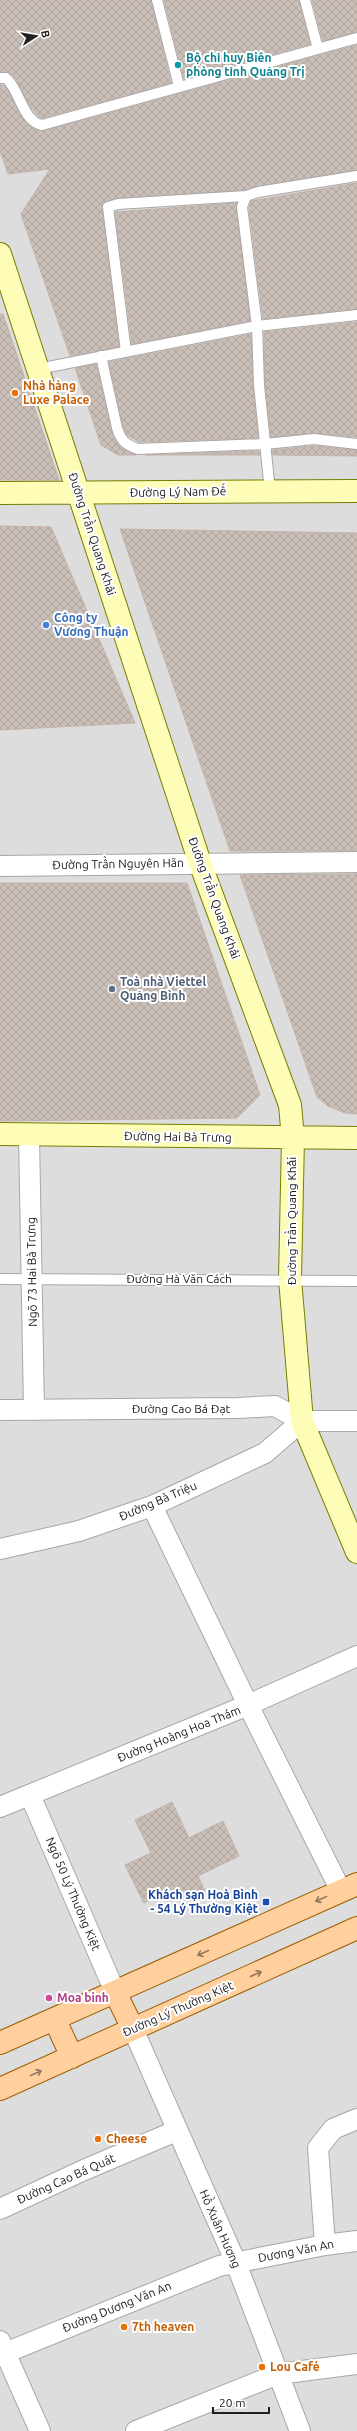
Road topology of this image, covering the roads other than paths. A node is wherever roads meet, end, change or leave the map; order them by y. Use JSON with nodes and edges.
{"nodes":[{"id":1,"x":156,"y":0,"type":"edge"},
{"id":2,"x":305,"y":0,"type":"edge"},
{"id":3,"x":357,"y":38,"type":"edge"},
{"id":4,"x":318,"y":49,"type":"junction"},
{"id":5,"x":0,"y":78,"type":"edge"},
{"id":6,"x":179,"y":86,"type":"junction"},
{"id":7,"x":357,"y":176,"type":"edge"},
{"id":8,"x":246,"y":196,"type":"junction"},
{"id":9,"x":0,"y":254,"type":"edge"},
{"id":10,"x":6,"y":291,"type":"edge"},
{"id":11,"x":357,"y":315,"type":"edge"},
{"id":12,"x":257,"y":326,"type":"junction"},
{"id":13,"x":126,"y":352,"type":"junction"},
{"id":14,"x":101,"y":356,"type":"junction"},
{"id":15,"x":38,"y":369,"type":"junction"},
{"id":16,"x":265,"y":444,"type":"junction"},
{"id":17,"x":357,"y":444,"type":"edge"},
{"id":18,"x":270,"y":491,"type":"junction"},
{"id":19,"x":357,"y":491,"type":"edge"},
{"id":20,"x":78,"y":492,"type":"junction"},
{"id":21,"x":0,"y":493,"type":"edge"},
{"id":22,"x":357,"y":862,"type":"edge"},
{"id":23,"x":200,"y":863,"type":"junction"},
{"id":24,"x":0,"y":866,"type":"edge"},
{"id":25,"x":0,"y":1134,"type":"edge"},
{"id":26,"x":30,"y":1135,"type":"junction"},
{"id":27,"x":292,"y":1138,"type":"junction"},
{"id":28,"x":357,"y":1138,"type":"edge"},
{"id":29,"x":32,"y":1279,"type":"junction"},
{"id":30,"x":290,"y":1279,"type":"junction"},
{"id":31,"x":0,"y":1280,"type":"edge"},
{"id":32,"x":357,"y":1280,"type":"edge"},
{"id":33,"x":0,"y":1410,"type":"edge"},
{"id":34,"x":34,"y":1410,"type":"junction"},
{"id":35,"x":302,"y":1421,"type":"junction"},
{"id":36,"x":357,"y":1421,"type":"edge"},
{"id":37,"x":152,"y":1506,"type":"junction"},
{"id":38,"x":0,"y":1549,"type":"edge"},
{"id":39,"x":357,"y":1552,"type":"edge"},
{"id":40,"x":357,"y":1656,"type":"edge"},
{"id":41,"x":248,"y":1705,"type":"junction"},
{"id":42,"x":30,"y":1795,"type":"junction"},
{"id":43,"x":0,"y":1808,"type":"edge"},
{"id":44,"x":349,"y":1887,"type":"edge"},
{"id":45,"x":357,"y":1928,"type":"edge"},
{"id":46,"x":116,"y":1992,"type":"junction"},
{"id":47,"x":55,"y":2020,"type":"junction"},
{"id":48,"x":133,"y":2029,"type":"junction"},
{"id":49,"x":0,"y":2043,"type":"edge"},
{"id":50,"x":72,"y":2057,"type":"junction"},
{"id":51,"x":0,"y":2089,"type":"edge"},
{"id":52,"x":357,"y":2119,"type":"edge"},
{"id":53,"x":176,"y":2131,"type":"junction"},
{"id":54,"x":0,"y":2209,"type":"edge"},
{"id":55,"x":357,"y":2241,"type":"edge"},
{"id":56,"x":325,"y":2245,"type":"junction"},
{"id":57,"x":236,"y":2263,"type":"junction"},
{"id":58,"x":2,"y":2350,"type":"edge"},
{"id":59,"x":357,"y":2364,"type":"edge"},
{"id":60,"x":278,"y":2374,"type":"junction"},
{"id":61,"x":40,"y":2431,"type":"edge"},
{"id":62,"x":136,"y":2431,"type":"edge"},
{"id":63,"x":300,"y":2431,"type":"edge"}],
"edges":[{"from":1,"to":6,"type":"lane"},
{"from":2,"to":4,"type":"lane"},
{"from":3,"to":4,"type":"lane"},
{"from":4,"to":6,"type":"lane"},
{"from":5,"to":6,"type":"lane"},
{"from":7,"to":8,"type":"lane"},
{"from":8,"to":12,"type":"lane"},
{"from":8,"to":13,"type":"lane"},
{"from":9,"to":10,"type":"main road","name":"Đường Trần Quang Khải"},
{"from":10,"to":15,"type":"main road","name":"Đường Trần Quang Khải"},
{"from":11,"to":12,"type":"lane"},
{"from":12,"to":13,"type":"lane"},
{"from":12,"to":16,"type":"lane"},
{"from":13,"to":14,"type":"lane"},
{"from":14,"to":15,"type":"lane"},
{"from":14,"to":16,"type":"lane"},
{"from":15,"to":20,"type":"main road","name":"Đường Trần Quang Khải"},
{"from":16,"to":17,"type":"lane"},
{"from":16,"to":18,"type":"lane"},
{"from":18,"to":19,"type":"main road","name":"Đường Lý Nam Đế"},
{"from":18,"to":20,"type":"main road","name":"Đường Lý Nam Đế"},
{"from":20,"to":21,"type":"main road","name":"Đường Lý Nam Đế"},
{"from":20,"to":23,"type":"main road","name":"Đường Trần Quang Khải"},
{"from":22,"to":23,"type":"street","name":"Đường Trần Nguyên Hãn"},
{"from":23,"to":24,"type":"street","name":"Đường Trần Nguyên Hãn"},
{"from":23,"to":27,"type":"main road","name":"Đường Trần Quang Khải"},
{"from":25,"to":26,"type":"main road","name":"Đường Hai Bà Trưng"},
{"from":26,"to":27,"type":"main road","name":"Đường Hai Bà Trưng"},
{"from":26,"to":29,"type":"street","name":"Ngõ 73 Hai Bà Trưng"},
{"from":27,"to":28,"type":"main road","name":"Đường Hai Bà Trưng"},
{"from":27,"to":30,"type":"main road","name":"Đường Trần Quang Khải"},
{"from":29,"to":30,"type":"lane","name":"Đường Hà Văn Cách"},
{"from":29,"to":31,"type":"lane","name":"Đường Hà Văn Cách"},
{"from":29,"to":34,"type":"street","name":"Ngõ 73 Hai Bà Trưng"},
{"from":30,"to":32,"type":"lane","name":"Đường Hà Văn Cách"},
{"from":30,"to":35,"type":"main road","name":"Đường Trần Quang Khải"},
{"from":33,"to":34,"type":"street","name":"Đường Cao Bá Đạt"},
{"from":34,"to":35,"type":"street","name":"Đường Cao Bá Đạt"},
{"from":35,"to":36,"type":"street","name":"Đường Cao Bá Đạt"},
{"from":35,"to":37,"type":"street","name":"Đường Bà Triệu"},
{"from":35,"to":39,"type":"main road","name":"Đường Trần Quang Khải"},
{"from":37,"to":38,"type":"street","name":"Đường Bà Triệu"},
{"from":37,"to":41,"type":"street"},
{"from":40,"to":41,"type":"street","name":"Đường Hoàng Hoa Thám"},
{"from":41,"to":42,"type":"street","name":"Đường Hoàng Hoa Thám"},
{"from":41,"to":44,"type":"street"},
{"from":42,"to":43,"type":"street","name":"Đường Hoàng Hoa Thám"},
{"from":42,"to":46,"type":"street","name":"Ngõ 50 Lý Thường Kiệt"},
{"from":44,"to":46,"type":"main road","one_way":true},
{"from":48,"to":45,"type":"main road","name":"Đường Lý Thường Kiệt","one_way":true},
{"from":46,"to":47,"type":"main road"},
{"from":46,"to":48,"type":"main road"},
{"from":47,"to":49,"type":"main road"},
{"from":47,"to":50,"type":"main road"},
{"from":48,"to":50,"type":"main road","name":"Đường Lý Thường Kiệt"},
{"from":48,"to":53,"type":"street","name":"Hồ Xuân Hương"},
{"from":51,"to":50,"type":"main road","name":"Đường Lý Thường Kiệt","one_way":true},
{"from":52,"to":56,"type":"street"},
{"from":53,"to":54,"type":"street","name":"Đường Cao Bá Quát"},
{"from":53,"to":57,"type":"street","name":"Hồ Xuân Hương"},
{"from":55,"to":56,"type":"street","name":"Dương Văn An"},
{"from":56,"to":57,"type":"street","name":"Dương Văn An"},
{"from":57,"to":58,"type":"street","name":"Đường Dương Văn An"},
{"from":57,"to":60,"type":"street","name":"Hồ Xuân Hương"},
{"from":58,"to":61,"type":"street"},
{"from":59,"to":60,"type":"street"},
{"from":60,"to":62,"type":"street"},
{"from":60,"to":63,"type":"street","name":"Hồ Xuân Hương"}]}
